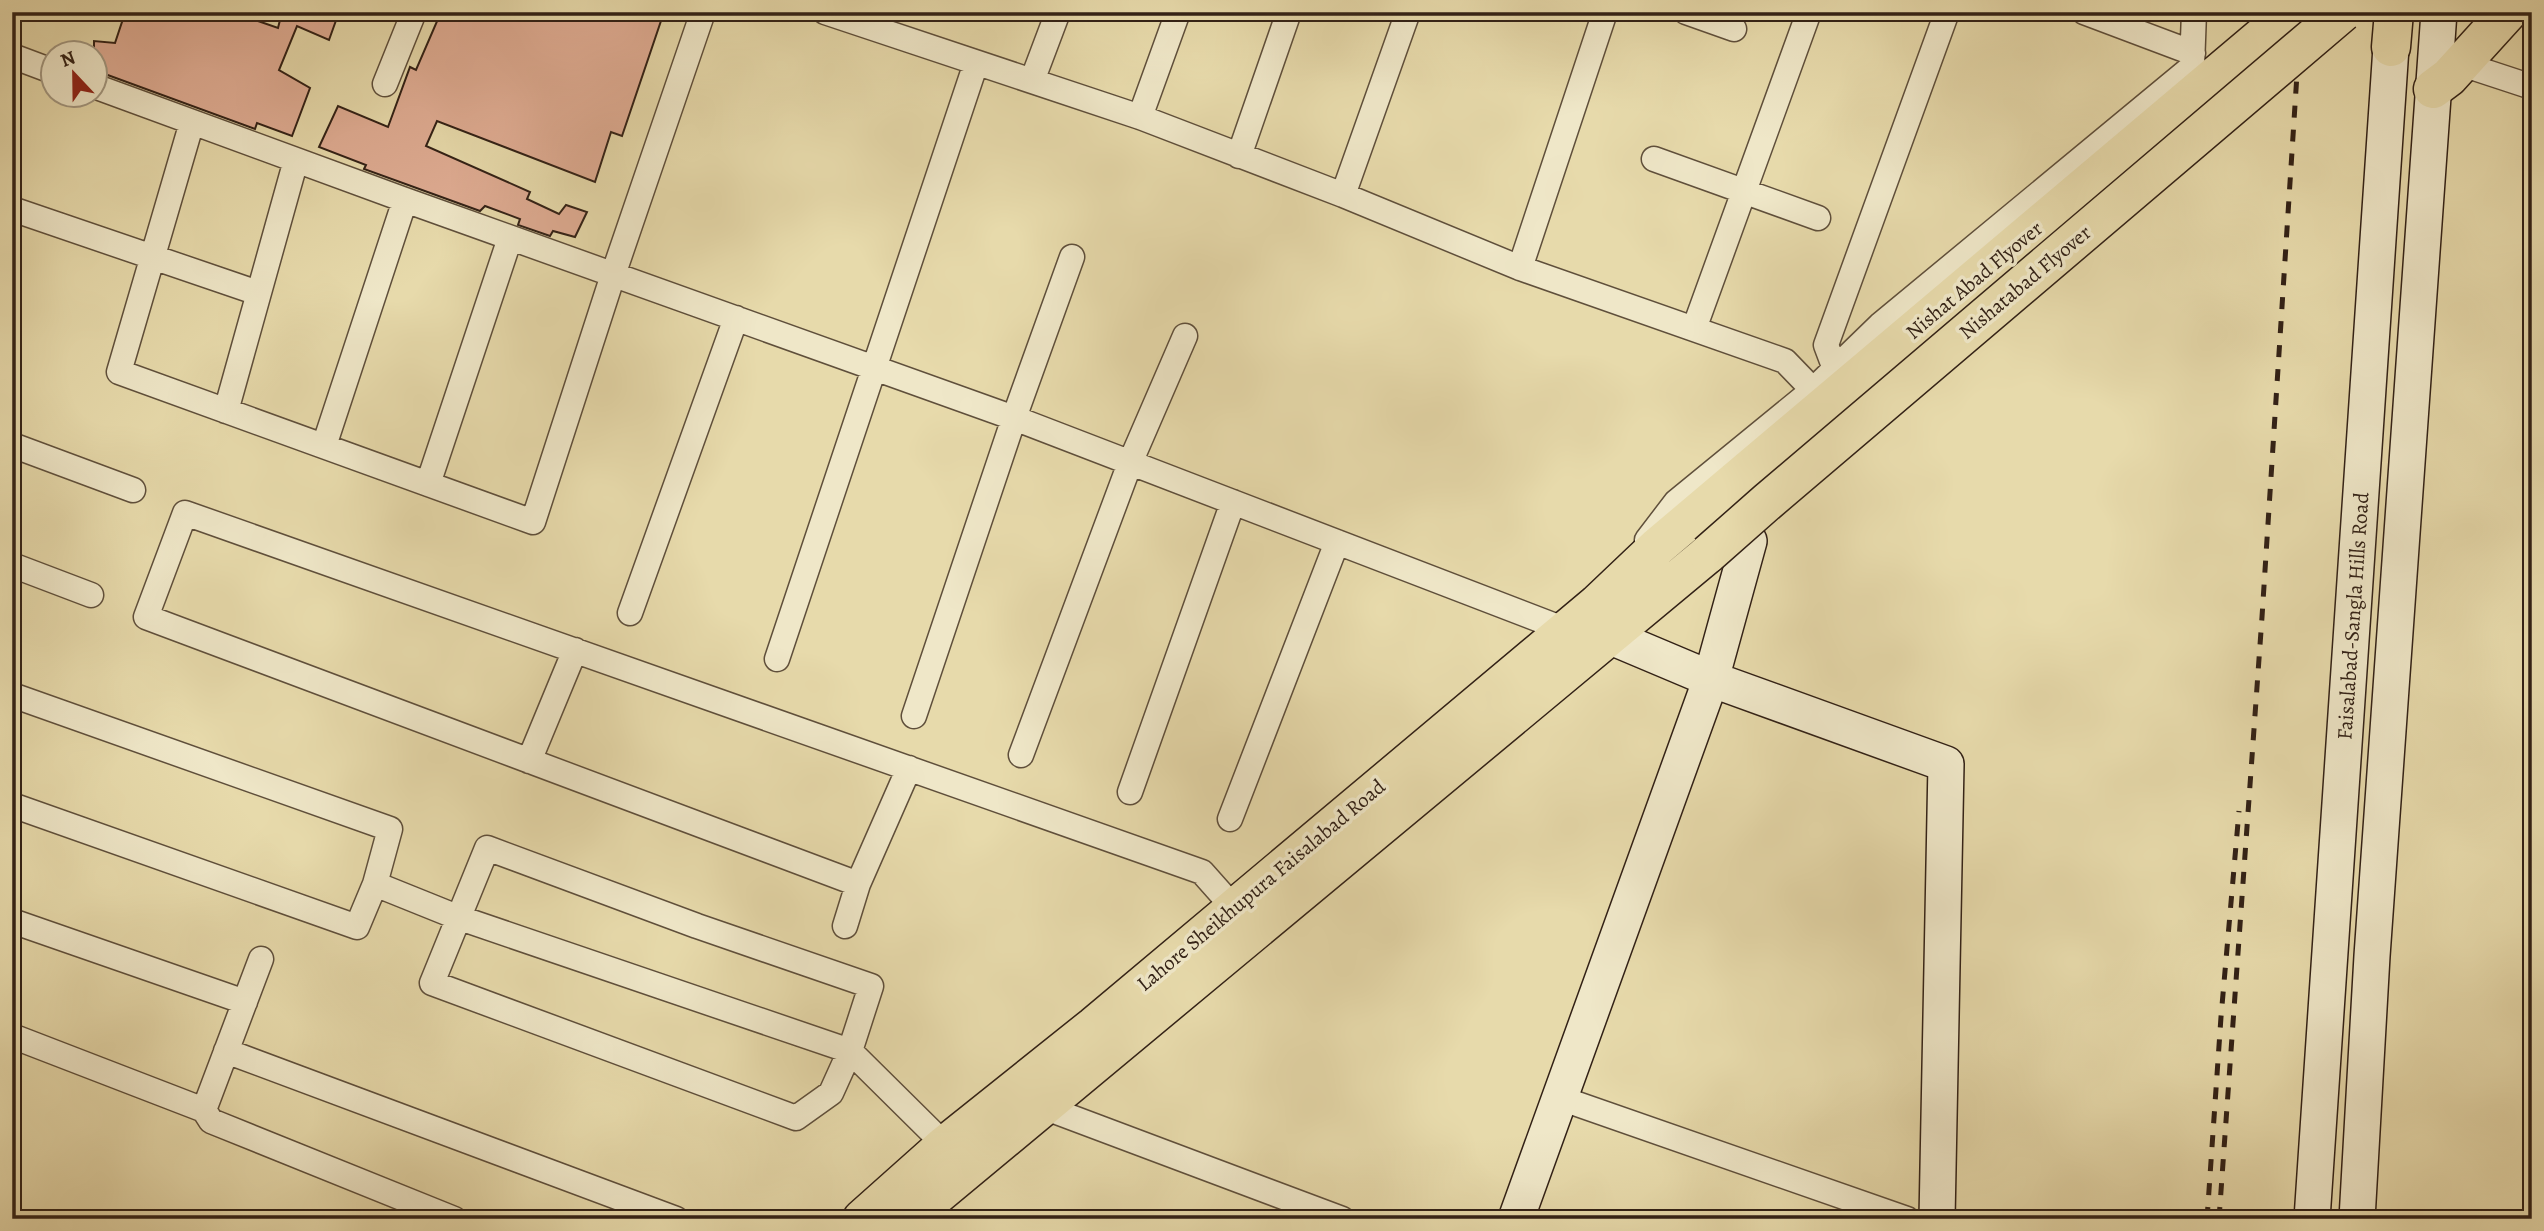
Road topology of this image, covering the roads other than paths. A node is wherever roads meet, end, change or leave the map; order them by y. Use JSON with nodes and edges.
{"nodes":[{"id":1,"x":414,"y":12,"type":"edge"},
{"id":2,"x":703,"y":12,"type":"edge"},
{"id":3,"x":825,"y":12,"type":"edge"},
{"id":4,"x":1058,"y":12,"type":"edge"},
{"id":5,"x":1178,"y":12,"type":"edge"},
{"id":6,"x":1289,"y":12,"type":"edge"},
{"id":7,"x":1408,"y":12,"type":"edge"},
{"id":8,"x":1605,"y":12,"type":"edge"},
{"id":9,"x":1686,"y":12,"type":"edge"},
{"id":10,"x":1809,"y":12,"type":"edge"},
{"id":11,"x":1947,"y":12,"type":"edge"},
{"id":12,"x":2084,"y":12,"type":"edge"},
{"id":13,"x":2194,"y":12,"type":"edge"},
{"id":14,"x":2291,"y":12,"type":"edge"},
{"id":15,"x":2343,"y":12,"type":"edge"},
{"id":16,"x":2439,"y":12,"type":"edge"},
{"id":17,"x":2508,"y":12,"type":"edge"},
{"id":18,"x":1734,"y":29,"type":"dead end"},
{"id":19,"x":2393,"y":30,"type":"edge"},
{"id":20,"x":2193,"y":53,"type":"junction"},
{"id":21,"x":12,"y":56,"type":"edge"},
{"id":22,"x":976,"y":63,"type":"junction"},
{"id":23,"x":2462,"y":64,"type":"junction"},
{"id":24,"x":38,"y":66,"type":"edge"},
{"id":25,"x":1032,"y":81,"type":"junction"},
{"id":26,"x":385,"y":84,"type":"dead end"},
{"id":27,"x":2532,"y":88,"type":"edge"},
{"id":28,"x":2433,"y":89,"type":"junction"},
{"id":29,"x":108,"y":91,"type":"edge"},
{"id":30,"x":1140,"y":117,"type":"junction"},
{"id":31,"x":192,"y":122,"type":"junction"},
{"id":32,"x":1238,"y":156,"type":"junction"},
{"id":33,"x":1654,"y":159,"type":"dead end"},
{"id":34,"x":296,"y":160,"type":"junction"},
{"id":35,"x":1744,"y":191,"type":"junction"},
{"id":36,"x":1343,"y":195,"type":"junction"},
{"id":37,"x":405,"y":200,"type":"junction"},
{"id":38,"x":12,"y":209,"type":"edge"},
{"id":39,"x":1818,"y":218,"type":"dead end"},
{"id":40,"x":510,"y":238,"type":"junction"},
{"id":41,"x":153,"y":257,"type":"junction"},
{"id":42,"x":1072,"y":257,"type":"dead end"},
{"id":43,"x":1520,"y":268,"type":"junction"},
{"id":44,"x":613,"y":275,"type":"junction"},
{"id":45,"x":258,"y":293,"type":"junction"},
{"id":46,"x":736,"y":318,"type":"junction"},
{"id":47,"x":1694,"y":329,"type":"junction"},
{"id":48,"x":1185,"y":336,"type":"dead end"},
{"id":49,"x":874,"y":367,"type":"junction"},
{"id":50,"x":1835,"y":369,"type":"junction"},
{"id":51,"x":1813,"y":390,"type":"junction"},
{"id":52,"x":226,"y":411,"type":"junction"},
{"id":53,"x":1014,"y":418,"type":"junction"},
{"id":54,"x":12,"y":445,"type":"edge"},
{"id":55,"x":324,"y":446,"type":"junction"},
{"id":56,"x":1130,"y":463,"type":"junction"},
{"id":57,"x":428,"y":484,"type":"junction"},
{"id":58,"x":133,"y":490,"type":"dead end"},
{"id":59,"x":1233,"y":502,"type":"junction"},
{"id":60,"x":1749,"y":541,"type":"dead end"},
{"id":61,"x":1337,"y":542,"type":"junction"},
{"id":62,"x":1657,"y":547,"type":"joint"},
{"id":63,"x":1708,"y":554,"type":"joint"},
{"id":64,"x":12,"y":565,"type":"edge"},
{"id":65,"x":91,"y":595,"type":"dead end"},
{"id":66,"x":630,"y":613,"type":"dead end"},
{"id":67,"x":1603,"y":620,"type":"junction"},
{"id":68,"x":1566,"y":630,"type":"junction"},
{"id":69,"x":575,"y":650,"type":"junction"},
{"id":70,"x":777,"y":659,"type":"dead end"},
{"id":71,"x":1711,"y":679,"type":"junction"},
{"id":72,"x":12,"y":695,"type":"edge"},
{"id":73,"x":914,"y":716,"type":"dead end"},
{"id":74,"x":1021,"y":755,"type":"dead end"},
{"id":75,"x":528,"y":761,"type":"junction"},
{"id":76,"x":909,"y":768,"type":"junction"},
{"id":77,"x":1130,"y":792,"type":"dead end"},
{"id":78,"x":12,"y":805,"type":"edge"},
{"id":79,"x":1230,"y":819,"type":"dead end"},
{"id":80,"x":376,"y":884,"type":"junction"},
{"id":81,"x":858,"y":884,"type":"junction"},
{"id":82,"x":1234,"y":908,"type":"junction"},
{"id":83,"x":457,"y":917,"type":"junction"},
{"id":84,"x":12,"y":921,"type":"edge"},
{"id":85,"x":845,"y":926,"type":"dead end"},
{"id":86,"x":261,"y":959,"type":"dead end"},
{"id":87,"x":245,"y":1002,"type":"junction"},
{"id":88,"x":12,"y":1036,"type":"edge"},
{"id":89,"x":226,"y":1051,"type":"junction"},
{"id":90,"x":850,"y":1051,"type":"junction"},
{"id":91,"x":1560,"y":1098,"type":"junction"},
{"id":92,"x":1041,"y":1106,"type":"junction"},
{"id":93,"x":204,"y":1110,"type":"junction"},
{"id":94,"x":944,"y":1144,"type":"junction"},
{"id":95,"x":2361,"y":1173,"type":"junction"},
{"id":96,"x":454,"y":1219,"type":"edge"},
{"id":97,"x":676,"y":1219,"type":"edge"},
{"id":98,"x":862,"y":1219,"type":"edge"},
{"id":99,"x":908,"y":1219,"type":"edge"},
{"id":100,"x":1342,"y":1219,"type":"edge"},
{"id":101,"x":1516,"y":1219,"type":"edge"},
{"id":102,"x":1907,"y":1219,"type":"edge"},
{"id":103,"x":1937,"y":1219,"type":"edge"},
{"id":104,"x":2312,"y":1219,"type":"edge"},
{"id":105,"x":2357,"y":1219,"type":"edge"},
{"id":106,"x":2375,"y":1219,"type":"edge"}],
"edges":[{"from":1,"to":26,"type":"street"},
{"from":2,"to":44,"type":"street"},
{"from":3,"to":22,"type":"street"},
{"from":4,"to":25,"type":"street"},
{"from":5,"to":30,"type":"street"},
{"from":6,"to":32,"type":"street"},
{"from":7,"to":36,"type":"street"},
{"from":8,"to":43,"type":"street"},
{"from":9,"to":18,"type":"street"},
{"from":10,"to":35,"type":"street"},
{"from":11,"to":50,"type":"street"},
{"from":12,"to":20,"type":"street"},
{"from":13,"to":20,"type":"street"},
{"from":14,"to":62,"type":"highway","name":"Nishat Abad Flyover"},
{"from":15,"to":63,"type":"highway","name":"Nishatabad Flyover","bridge":true},
{"from":16,"to":28,"type":"main road","name":"Faisalabad-Sangla Hills Road"},
{"from":17,"to":23,"type":"highway"},
{"from":19,"to":104,"type":"main road","name":"Faisalabad-Sangla Hills Road"},
{"from":20,"to":50,"type":"street"},
{"from":21,"to":24,"type":"street"},
{"from":22,"to":25,"type":"street"},
{"from":22,"to":49,"type":"street"},
{"from":23,"to":27,"type":"street"},
{"from":23,"to":28,"type":"highway"},
{"from":25,"to":30,"type":"street"},
{"from":28,"to":95,"type":"main road","name":"Faisalabad-Sangla Hills Road"},
{"from":29,"to":31,"type":"street"},
{"from":30,"to":32,"type":"street"},
{"from":31,"to":34,"type":"street"},
{"from":31,"to":41,"type":"street"},
{"from":32,"to":36,"type":"street"},
{"from":33,"to":35,"type":"street"},
{"from":34,"to":37,"type":"street"},
{"from":34,"to":45,"type":"street"},
{"from":35,"to":39,"type":"street"},
{"from":35,"to":47,"type":"street"},
{"from":36,"to":43,"type":"street"},
{"from":37,"to":40,"type":"street"},
{"from":37,"to":55,"type":"street"},
{"from":38,"to":41,"type":"street"},
{"from":40,"to":44,"type":"street"},
{"from":40,"to":57,"type":"street"},
{"from":41,"to":45,"type":"street"},
{"from":41,"to":52,"type":"street"},
{"from":42,"to":53,"type":"street"},
{"from":43,"to":47,"type":"street"},
{"from":44,"to":46,"type":"street"},
{"from":44,"to":57,"type":"street"},
{"from":45,"to":52,"type":"street"},
{"from":46,"to":49,"type":"street"},
{"from":46,"to":66,"type":"street"},
{"from":47,"to":51,"type":"street"},
{"from":48,"to":56,"type":"street"},
{"from":49,"to":53,"type":"street"},
{"from":49,"to":70,"type":"street"},
{"from":50,"to":51,"type":"street"},
{"from":51,"to":67,"type":"street"},
{"from":52,"to":55,"type":"street"},
{"from":53,"to":56,"type":"street"},
{"from":53,"to":73,"type":"street"},
{"from":54,"to":58,"type":"street"},
{"from":55,"to":57,"type":"street"},
{"from":56,"to":59,"type":"street"},
{"from":56,"to":74,"type":"street"},
{"from":59,"to":61,"type":"street"},
{"from":59,"to":77,"type":"street"},
{"from":60,"to":71,"type":"main road"},
{"from":61,"to":68,"type":"street"},
{"from":61,"to":79,"type":"street"},
{"from":62,"to":67,"type":"highway","name":"Lahore Sheikhupura Faisalabad Road"},
{"from":63,"to":67,"type":"highway","name":"Lahore Sheikhupura Faisalabad Road"},
{"from":64,"to":65,"type":"street"},
{"from":67,"to":68,"type":"highway","name":"Lahore Sheikhupura Faisalabad Road"},
{"from":67,"to":71,"type":"main road"},
{"from":67,"to":92,"type":"highway","name":"Lahore Sheikhupura Faisalabad Road"},
{"from":68,"to":82,"type":"highway","name":"Lahore Sheikhupura Faisalabad Road"},
{"from":69,"to":75,"type":"street"},
{"from":69,"to":75,"type":"street"},
{"from":69,"to":76,"type":"street"},
{"from":71,"to":91,"type":"main road"},
{"from":71,"to":103,"type":"main road"},
{"from":72,"to":80,"type":"street"},
{"from":75,"to":81,"type":"street"},
{"from":76,"to":81,"type":"street"},
{"from":76,"to":82,"type":"street"},
{"from":78,"to":80,"type":"street"},
{"from":80,"to":83,"type":"street"},
{"from":81,"to":85,"type":"street"},
{"from":82,"to":94,"type":"highway","name":"Lahore Sheikhupura Faisalabad Road"},
{"from":83,"to":90,"type":"street"},
{"from":83,"to":90,"type":"street"},
{"from":83,"to":90,"type":"street"},
{"from":84,"to":87,"type":"street"},
{"from":86,"to":87,"type":"street"},
{"from":87,"to":89,"type":"street"},
{"from":88,"to":93,"type":"street"},
{"from":89,"to":93,"type":"street"},
{"from":89,"to":97,"type":"street"},
{"from":90,"to":94,"type":"street"},
{"from":91,"to":101,"type":"main road"},
{"from":91,"to":102,"type":"street"},
{"from":92,"to":99,"type":"highway","name":"Lahore Sheikhupura Faisalabad Road"},
{"from":92,"to":100,"type":"street"},
{"from":93,"to":96,"type":"street"},
{"from":94,"to":98,"type":"highway","name":"Lahore Sheikhupura Faisalabad Road"},
{"from":95,"to":105,"type":"main road","name":"Faisalabad-Sangla Hills Road"},
{"from":95,"to":106,"type":"main road"}]}
